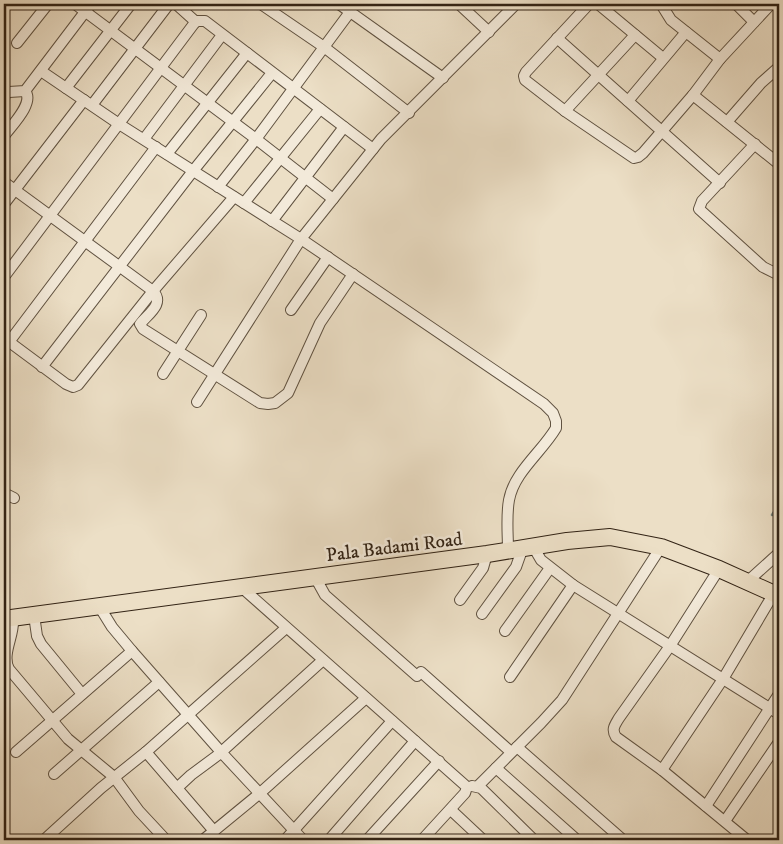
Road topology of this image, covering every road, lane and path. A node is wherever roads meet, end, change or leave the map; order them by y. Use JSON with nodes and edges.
{"nodes":[{"id":1,"x":48,"y":4,"type":"edge"},
{"id":2,"x":76,"y":4,"type":"edge"},
{"id":3,"x":131,"y":4,"type":"edge"},
{"id":4,"x":169,"y":4,"type":"edge"},
{"id":5,"x":176,"y":4,"type":"edge"},
{"id":6,"x":261,"y":4,"type":"edge"},
{"id":7,"x":339,"y":4,"type":"edge"},
{"id":8,"x":459,"y":4,"type":"edge"},
{"id":9,"x":516,"y":4,"type":"edge"},
{"id":10,"x":589,"y":4,"type":"edge"},
{"id":11,"x":598,"y":4,"type":"edge"},
{"id":12,"x":661,"y":4,"type":"edge"},
{"id":13,"x":736,"y":4,"type":"edge"},
{"id":14,"x":772,"y":4,"type":"edge"},
{"id":15,"x":88,"y":7,"type":"edge"},
{"id":16,"x":350,"y":12,"type":"junction"},
{"id":17,"x":196,"y":22,"type":"junction"},
{"id":18,"x":754,"y":22,"type":"junction"},
{"id":19,"x":110,"y":30,"type":"junction"},
{"id":20,"x":489,"y":32,"type":"junction"},
{"id":21,"x":686,"y":32,"type":"junction"},
{"id":22,"x":222,"y":35,"type":"junction"},
{"id":23,"x":635,"y":35,"type":"junction"},
{"id":24,"x":557,"y":38,"type":"junction"},
{"id":25,"x":17,"y":43,"type":"dead end"},
{"id":26,"x":324,"y":47,"type":"junction"},
{"id":27,"x":135,"y":48,"type":"junction"},
{"id":28,"x":247,"y":53,"type":"junction"},
{"id":29,"x":663,"y":58,"type":"junction"},
{"id":30,"x":720,"y":59,"type":"junction"},
{"id":31,"x":161,"y":67,"type":"junction"},
{"id":32,"x":779,"y":67,"type":"edge"},
{"id":33,"x":40,"y":71,"type":"junction"},
{"id":34,"x":272,"y":72,"type":"junction"},
{"id":35,"x":599,"y":75,"type":"junction"},
{"id":36,"x":444,"y":78,"type":"junction"},
{"id":37,"x":184,"y":84,"type":"junction"},
{"id":38,"x":66,"y":88,"type":"junction"},
{"id":39,"x":293,"y":89,"type":"junction"},
{"id":40,"x":25,"y":91,"type":"junction"},
{"id":41,"x":4,"y":95,"type":"edge"},
{"id":42,"x":693,"y":95,"type":"junction"},
{"id":43,"x":628,"y":101,"type":"junction"},
{"id":44,"x":208,"y":102,"type":"junction"},
{"id":45,"x":88,"y":103,"type":"junction"},
{"id":46,"x":320,"y":109,"type":"junction"},
{"id":47,"x":565,"y":111,"type":"junction"},
{"id":48,"x":409,"y":112,"type":"junction"},
{"id":49,"x":233,"y":121,"type":"junction"},
{"id":50,"x":727,"y":122,"type":"junction"},
{"id":51,"x":119,"y":124,"type":"junction"},
{"id":52,"x":344,"y":127,"type":"junction"},
{"id":53,"x":662,"y":131,"type":"junction"},
{"id":54,"x":4,"y":136,"type":"edge"},
{"id":55,"x":144,"y":139,"type":"junction"},
{"id":56,"x":256,"y":139,"type":"junction"},
{"id":57,"x":755,"y":144,"type":"junction"},
{"id":58,"x":156,"y":148,"type":"junction"},
{"id":59,"x":373,"y":149,"type":"junction"},
{"id":60,"x":167,"y":154,"type":"junction"},
{"id":61,"x":281,"y":157,"type":"junction"},
{"id":62,"x":779,"y":164,"type":"edge"},
{"id":63,"x":193,"y":171,"type":"junction"},
{"id":64,"x":305,"y":177,"type":"junction"},
{"id":65,"x":4,"y":182,"type":"edge"},
{"id":66,"x":720,"y":182,"type":"junction"},
{"id":67,"x":218,"y":187,"type":"junction"},
{"id":68,"x":15,"y":190,"type":"junction"},
{"id":69,"x":234,"y":197,"type":"junction"},
{"id":70,"x":333,"y":199,"type":"junction"},
{"id":71,"x":244,"y":203,"type":"junction"},
{"id":72,"x":4,"y":204,"type":"edge"},
{"id":73,"x":51,"y":215,"type":"junction"},
{"id":74,"x":272,"y":220,"type":"junction"},
{"id":75,"x":301,"y":239,"type":"junction"},
{"id":76,"x":85,"y":240,"type":"junction"},
{"id":77,"x":328,"y":257,"type":"junction"},
{"id":78,"x":119,"y":266,"type":"junction"},
{"id":79,"x":353,"y":274,"type":"junction"},
{"id":80,"x":779,"y":275,"type":"edge"},
{"id":81,"x":4,"y":277,"type":"edge"},
{"id":82,"x":154,"y":291,"type":"junction"},
{"id":83,"x":291,"y":310,"type":"dead end"},
{"id":84,"x":201,"y":315,"type":"dead end"},
{"id":85,"x":7,"y":340,"type":"edge"},
{"id":86,"x":178,"y":351,"type":"junction"},
{"id":87,"x":42,"y":367,"type":"junction"},
{"id":88,"x":163,"y":374,"type":"dead end"},
{"id":89,"x":215,"y":374,"type":"junction"},
{"id":90,"x":197,"y":402,"type":"dead end"},
{"id":91,"x":4,"y":493,"type":"edge"},
{"id":92,"x":14,"y":498,"type":"dead end"},
{"id":93,"x":661,"y":547,"type":"junction"},
{"id":94,"x":521,"y":549,"type":"junction"},
{"id":95,"x":779,"y":553,"type":"edge"},
{"id":96,"x":487,"y":554,"type":"junction"},
{"id":97,"x":550,"y":568,"type":"junction"},
{"id":98,"x":719,"y":569,"type":"junction"},
{"id":99,"x":315,"y":576,"type":"junction"},
{"id":100,"x":747,"y":582,"type":"junction"},
{"id":101,"x":574,"y":585,"type":"junction"},
{"id":102,"x":240,"y":586,"type":"junction"},
{"id":103,"x":777,"y":594,"type":"edge"},
{"id":104,"x":460,"y":600,"type":"dead end"},
{"id":105,"x":99,"y":606,"type":"junction"},
{"id":106,"x":482,"y":614,"type":"dead end"},
{"id":107,"x":618,"y":614,"type":"junction"},
{"id":108,"x":34,"y":615,"type":"junction"},
{"id":109,"x":6,"y":620,"type":"edge"},
{"id":110,"x":286,"y":628,"type":"junction"},
{"id":111,"x":505,"y":631,"type":"dead end"},
{"id":112,"x":670,"y":646,"type":"junction"},
{"id":113,"x":132,"y":651,"type":"junction"},
{"id":114,"x":323,"y":660,"type":"junction"},
{"id":115,"x":510,"y":677,"type":"dead end"},
{"id":116,"x":723,"y":679,"type":"junction"},
{"id":117,"x":159,"y":682,"type":"junction"},
{"id":118,"x":82,"y":694,"type":"junction"},
{"id":119,"x":779,"y":694,"type":"edge"},
{"id":120,"x":366,"y":698,"type":"junction"},
{"id":121,"x":775,"y":711,"type":"edge"},
{"id":122,"x":188,"y":715,"type":"junction"},
{"id":123,"x":52,"y":720,"type":"junction"},
{"id":124,"x":392,"y":721,"type":"junction"},
{"id":125,"x":415,"y":741,"type":"junction"},
{"id":126,"x":779,"y":742,"type":"edge"},
{"id":127,"x":81,"y":750,"type":"junction"},
{"id":128,"x":514,"y":750,"type":"junction"},
{"id":129,"x":16,"y":752,"type":"dead end"},
{"id":130,"x":146,"y":752,"type":"junction"},
{"id":131,"x":221,"y":752,"type":"junction"},
{"id":132,"x":439,"y":761,"type":"junction"},
{"id":133,"x":496,"y":768,"type":"junction"},
{"id":134,"x":662,"y":770,"type":"junction"},
{"id":135,"x":54,"y":774,"type":"dead end"},
{"id":136,"x":114,"y":777,"type":"junction"},
{"id":137,"x":472,"y":786,"type":"junction"},
{"id":138,"x":177,"y":788,"type":"junction"},
{"id":139,"x":259,"y":794,"type":"junction"},
{"id":140,"x":706,"y":806,"type":"junction"},
{"id":141,"x":451,"y":810,"type":"junction"},
{"id":142,"x":725,"y":821,"type":"junction"},
{"id":143,"x":214,"y":832,"type":"junction"},
{"id":144,"x":293,"y":832,"type":"junction"},
{"id":145,"x":45,"y":840,"type":"edge"},
{"id":146,"x":166,"y":840,"type":"edge"},
{"id":147,"x":203,"y":840,"type":"edge"},
{"id":148,"x":285,"y":840,"type":"edge"},
{"id":149,"x":303,"y":840,"type":"edge"},
{"id":150,"x":329,"y":840,"type":"edge"},
{"id":151,"x":366,"y":840,"type":"edge"},
{"id":152,"x":422,"y":840,"type":"edge"},
{"id":153,"x":483,"y":840,"type":"edge"},
{"id":154,"x":534,"y":840,"type":"edge"},
{"id":155,"x":575,"y":840,"type":"edge"},
{"id":156,"x":623,"y":840,"type":"edge"},
{"id":157,"x":747,"y":840,"type":"edge"}],
"edges":[{"from":1,"to":25,"type":"street"},
{"from":2,"to":15,"type":"street"},
{"from":3,"to":19,"type":"street"},
{"from":4,"to":27,"type":"street"},
{"from":5,"to":17,"type":"street"},
{"from":6,"to":26,"type":"street"},
{"from":7,"to":16,"type":"street"},
{"from":8,"to":20,"type":"street"},
{"from":9,"to":20,"type":"street"},
{"from":10,"to":24,"type":"street"},
{"from":11,"to":23,"type":"street"},
{"from":12,"to":21,"type":"street"},
{"from":13,"to":18,"type":"street"},
{"from":14,"to":18,"type":"street"},
{"from":15,"to":19,"type":"street"},
{"from":15,"to":33,"type":"street"},
{"from":16,"to":26,"type":"street"},
{"from":16,"to":36,"type":"street"},
{"from":17,"to":22,"type":"street"},
{"from":17,"to":31,"type":"street"},
{"from":18,"to":30,"type":"street"},
{"from":19,"to":27,"type":"street"},
{"from":19,"to":38,"type":"street"},
{"from":20,"to":36,"type":"street"},
{"from":21,"to":29,"type":"street"},
{"from":21,"to":30,"type":"street"},
{"from":22,"to":28,"type":"street"},
{"from":22,"to":37,"type":"street"},
{"from":23,"to":29,"type":"street"},
{"from":23,"to":35,"type":"street"},
{"from":24,"to":35,"type":"street"},
{"from":24,"to":47,"type":"street"},
{"from":26,"to":39,"type":"street"},
{"from":26,"to":48,"type":"street"},
{"from":27,"to":31,"type":"street"},
{"from":27,"to":45,"type":"street"},
{"from":28,"to":34,"type":"street"},
{"from":28,"to":44,"type":"street"},
{"from":29,"to":43,"type":"street"},
{"from":30,"to":42,"type":"street"},
{"from":31,"to":37,"type":"street"},
{"from":31,"to":51,"type":"street"},
{"from":32,"to":50,"type":"street"},
{"from":33,"to":38,"type":"street"},
{"from":33,"to":40,"type":"street"},
{"from":34,"to":39,"type":"street"},
{"from":34,"to":49,"type":"street"},
{"from":35,"to":43,"type":"street"},
{"from":35,"to":47,"type":"street"},
{"from":36,"to":48,"type":"street"},
{"from":37,"to":44,"type":"street"},
{"from":37,"to":55,"type":"street"},
{"from":38,"to":45,"type":"street"},
{"from":39,"to":46,"type":"street"},
{"from":39,"to":56,"type":"street"},
{"from":40,"to":41,"type":"street"},
{"from":40,"to":54,"type":"street"},
{"from":42,"to":50,"type":"street"},
{"from":42,"to":53,"type":"street"},
{"from":43,"to":53,"type":"street"},
{"from":44,"to":49,"type":"street"},
{"from":44,"to":60,"type":"street"},
{"from":45,"to":51,"type":"street"},
{"from":45,"to":68,"type":"street"},
{"from":46,"to":52,"type":"street"},
{"from":46,"to":61,"type":"street"},
{"from":47,"to":53,"type":"street"},
{"from":48,"to":59,"type":"street"},
{"from":49,"to":56,"type":"street"},
{"from":49,"to":63,"type":"street"},
{"from":50,"to":57,"type":"street"},
{"from":51,"to":55,"type":"street"},
{"from":51,"to":73,"type":"street"},
{"from":52,"to":59,"type":"street"},
{"from":52,"to":64,"type":"street"},
{"from":53,"to":66,"type":"street"},
{"from":55,"to":58,"type":"street"},
{"from":56,"to":61,"type":"street"},
{"from":56,"to":67,"type":"street"},
{"from":57,"to":62,"type":"street"},
{"from":57,"to":66,"type":"street"},
{"from":58,"to":60,"type":"street"},
{"from":58,"to":76,"type":"street"},
{"from":59,"to":70,"type":"street"},
{"from":60,"to":63,"type":"street"},
{"from":61,"to":64,"type":"street"},
{"from":61,"to":71,"type":"street"},
{"from":63,"to":67,"type":"street"},
{"from":63,"to":78,"type":"street"},
{"from":64,"to":70,"type":"street"},
{"from":64,"to":74,"type":"street"},
{"from":65,"to":68,"type":"street"},
{"from":66,"to":80,"type":"street"},
{"from":67,"to":69,"type":"street"},
{"from":68,"to":72,"type":"street"},
{"from":68,"to":73,"type":"street"},
{"from":69,"to":71,"type":"street"},
{"from":69,"to":82,"type":"street"},
{"from":70,"to":75,"type":"street"},
{"from":71,"to":74,"type":"street"},
{"from":73,"to":76,"type":"street"},
{"from":73,"to":81,"type":"street"},
{"from":74,"to":75,"type":"street"},
{"from":75,"to":77,"type":"street"},
{"from":75,"to":89,"type":"street"},
{"from":76,"to":78,"type":"street"},
{"from":76,"to":85,"type":"street"},
{"from":77,"to":79,"type":"street"},
{"from":77,"to":83,"type":"street"},
{"from":78,"to":82,"type":"street"},
{"from":78,"to":87,"type":"street"},
{"from":79,"to":89,"type":"street"},
{"from":79,"to":94,"type":"street"},
{"from":82,"to":86,"type":"street"},
{"from":82,"to":87,"type":"street"},
{"from":84,"to":86,"type":"street"},
{"from":85,"to":87,"type":"street"},
{"from":86,"to":88,"type":"street"},
{"from":86,"to":89,"type":"street"},
{"from":89,"to":90,"type":"street"},
{"from":91,"to":92,"type":"street"},
{"from":93,"to":94,"type":"main road","name":"Pala Badami Road"},
{"from":93,"to":98,"type":"main road","name":"Pala Badami Road"},
{"from":93,"to":107,"type":"street"},
{"from":94,"to":96,"type":"main road","name":"Pala Badami Road"},
{"from":94,"to":97,"type":"street"},
{"from":94,"to":106,"type":"street"},
{"from":95,"to":100,"type":"street"},
{"from":96,"to":99,"type":"main road","name":"Pala Badami Road"},
{"from":96,"to":104,"type":"street"},
{"from":97,"to":101,"type":"street"},
{"from":97,"to":111,"type":"street"},
{"from":98,"to":100,"type":"main road","name":"Pala Badami Road"},
{"from":98,"to":112,"type":"street"},
{"from":99,"to":102,"type":"main road","name":"Pala Badami Road"},
{"from":99,"to":128,"type":"street"},
{"from":100,"to":103,"type":"main road","name":"Pala Badami Road"},
{"from":101,"to":107,"type":"street"},
{"from":101,"to":115,"type":"street"},
{"from":102,"to":105,"type":"main road","name":"Pala Badami Road"},
{"from":102,"to":110,"type":"street"},
{"from":103,"to":116,"type":"street"},
{"from":105,"to":108,"type":"main road","name":"Pala Badami Road"},
{"from":105,"to":113,"type":"street"},
{"from":107,"to":112,"type":"street"},
{"from":107,"to":128,"type":"street"},
{"from":108,"to":109,"type":"main road","name":"Pala Badami Road"},
{"from":108,"to":118,"type":"street"},
{"from":109,"to":123,"type":"street"},
{"from":110,"to":114,"type":"street"},
{"from":110,"to":122,"type":"street"},
{"from":112,"to":116,"type":"street"},
{"from":112,"to":134,"type":"street"},
{"from":113,"to":117,"type":"street"},
{"from":113,"to":118,"type":"street"},
{"from":114,"to":120,"type":"street"},
{"from":114,"to":131,"type":"street"},
{"from":116,"to":121,"type":"street"},
{"from":116,"to":134,"type":"street"},
{"from":117,"to":122,"type":"street"},
{"from":117,"to":127,"type":"street"},
{"from":118,"to":123,"type":"street"},
{"from":119,"to":121,"type":"street"},
{"from":120,"to":124,"type":"street"},
{"from":120,"to":139,"type":"street"},
{"from":121,"to":140,"type":"street"},
{"from":122,"to":130,"type":"street"},
{"from":122,"to":131,"type":"street"},
{"from":123,"to":127,"type":"street"},
{"from":123,"to":129,"type":"street"},
{"from":124,"to":125,"type":"street"},
{"from":124,"to":144,"type":"street"},
{"from":125,"to":132,"type":"street"},
{"from":125,"to":150,"type":"street"},
{"from":126,"to":142,"type":"street"},
{"from":127,"to":135,"type":"street"},
{"from":127,"to":136,"type":"street"},
{"from":128,"to":133,"type":"street"},
{"from":128,"to":156,"type":"street"},
{"from":130,"to":136,"type":"street"},
{"from":130,"to":138,"type":"street"},
{"from":131,"to":138,"type":"street"},
{"from":131,"to":139,"type":"street"},
{"from":132,"to":137,"type":"street"},
{"from":132,"to":151,"type":"street"},
{"from":133,"to":137,"type":"street"},
{"from":133,"to":155,"type":"street"},
{"from":134,"to":140,"type":"street"},
{"from":136,"to":145,"type":"street"},
{"from":136,"to":146,"type":"street"},
{"from":137,"to":141,"type":"street"},
{"from":137,"to":154,"type":"street"},
{"from":138,"to":143,"type":"street"},
{"from":139,"to":143,"type":"street"},
{"from":139,"to":144,"type":"street"},
{"from":140,"to":142,"type":"street"},
{"from":141,"to":152,"type":"street"},
{"from":141,"to":153,"type":"street"},
{"from":142,"to":157,"type":"street"},
{"from":143,"to":147,"type":"street"},
{"from":144,"to":148,"type":"street"},
{"from":144,"to":149,"type":"street"}]}
